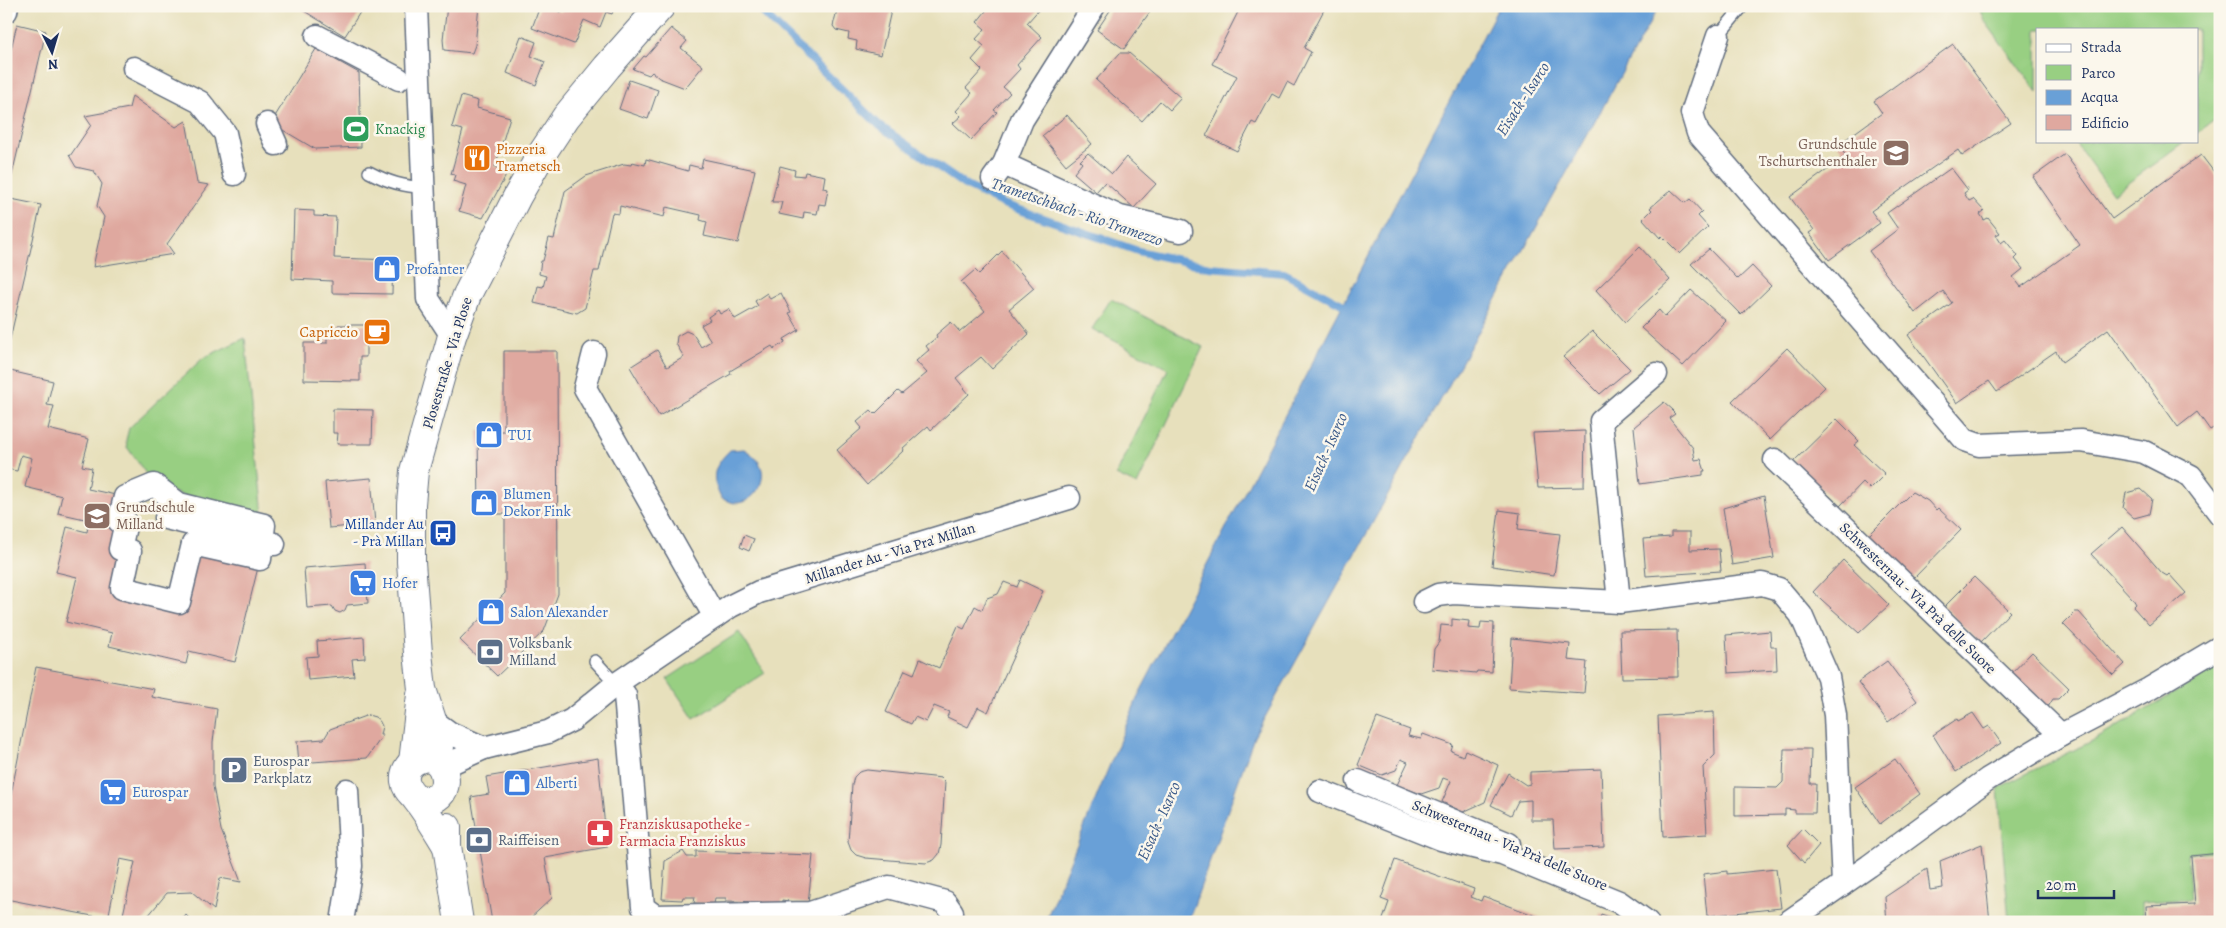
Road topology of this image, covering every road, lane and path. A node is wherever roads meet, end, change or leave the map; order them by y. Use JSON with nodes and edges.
{"nodes":[{"id":1,"x":7,"y":6,"type":"edge"},
{"id":2,"x":416,"y":6,"type":"edge"},
{"id":3,"x":661,"y":6,"type":"edge"},
{"id":4,"x":1094,"y":6,"type":"edge"},
{"id":5,"x":1743,"y":6,"type":"edge"},
{"id":6,"x":6,"y":11,"type":"edge"},
{"id":7,"x":317,"y":36,"type":"dead end"},
{"id":8,"x":1718,"y":36,"type":"joint"},
{"id":9,"x":134,"y":68,"type":"dead end"},
{"id":10,"x":399,"y":79,"type":"dead end"},
{"id":11,"x":267,"y":124,"type":"dead end"},
{"id":12,"x":276,"y":144,"type":"dead end"},
{"id":13,"x":369,"y":172,"type":"dead end"},
{"id":14,"x":234,"y":174,"type":"dead end"},
{"id":15,"x":422,"y":186,"type":"junction"},
{"id":16,"x":1181,"y":231,"type":"dead end"},
{"id":17,"x":452,"y":336,"type":"junction"},
{"id":18,"x":594,"y":353,"type":"dead end"},
{"id":19,"x":1656,"y":374,"type":"dead end"},
{"id":20,"x":1775,"y":460,"type":"dead end"},
{"id":21,"x":1069,"y":498,"type":"dead end"},
{"id":22,"x":2220,"y":514,"type":"edge"},
{"id":23,"x":166,"y":518,"type":"dead end"},
{"id":24,"x":268,"y":543,"type":"junction"},
{"id":25,"x":1424,"y":602,"type":"dead end"},
{"id":26,"x":1618,"y":602,"type":"junction"},
{"id":27,"x":715,"y":617,"type":"junction"},
{"id":28,"x":2220,"y":647,"type":"edge"},
{"id":29,"x":595,"y":661,"type":"dead end"},
{"id":30,"x":616,"y":684,"type":"junction"},
{"id":31,"x":422,"y":688,"type":"junction"},
{"id":32,"x":432,"y":719,"type":"junction"},
{"id":33,"x":2061,"y":735,"type":"junction"},
{"id":34,"x":484,"y":748,"type":"junction"},
{"id":35,"x":434,"y":770,"type":"junction"},
{"id":36,"x":1358,"y":781,"type":"dead end"},
{"id":37,"x":347,"y":790,"type":"dead end"},
{"id":38,"x":1320,"y":791,"type":"dead end"},
{"id":39,"x":416,"y":798,"type":"junction"},
{"id":40,"x":447,"y":846,"type":"junction"},
{"id":41,"x":1843,"y":884,"type":"junction"},
{"id":42,"x":952,"y":912,"type":"dead end"},
{"id":43,"x":342,"y":922,"type":"edge"},
{"id":44,"x":459,"y":922,"type":"edge"},
{"id":45,"x":1647,"y":922,"type":"edge"},
{"id":46,"x":1651,"y":922,"type":"edge"},
{"id":47,"x":1788,"y":922,"type":"edge"}],
"edges":[{"from":1,"to":6,"type":"street"},
{"from":2,"to":15,"type":"street"},
{"from":3,"to":17,"type":"street","name":"Plosestraße - Via Plose"},
{"from":4,"to":16,"type":"street"},
{"from":5,"to":8,"type":"lane"},
{"from":7,"to":10,"type":"street"},
{"from":8,"to":22,"type":"street"},
{"from":9,"to":14,"type":"street"},
{"from":11,"to":12,"type":"street"},
{"from":13,"to":15,"type":"lane"},
{"from":15,"to":17,"type":"street"},
{"from":17,"to":31,"type":"street","name":"Plosestraße - Via Plose"},
{"from":18,"to":27,"type":"street"},
{"from":19,"to":26,"type":"street"},
{"from":20,"to":33,"type":"street","name":"Schwesternau - Via Prà delle Suore"},
{"from":21,"to":27,"type":"street","name":"Millander Au - Via Pra' Millan"},
{"from":23,"to":24,"type":"street"},
{"from":24,"to":24,"type":"street"},
{"from":25,"to":26,"type":"street"},
{"from":26,"to":41,"type":"street"},
{"from":27,"to":30,"type":"street","name":"Millander Au - Via Pra' Millan"},
{"from":28,"to":33,"type":"street"},
{"from":29,"to":30,"type":"lane"},
{"from":30,"to":34,"type":"street","name":"Millander Au - Via Pra' Millan"},
{"from":30,"to":42,"type":"street"},
{"from":31,"to":32,"type":"street","name":"Plosestraße - Via Plose"},
{"from":31,"to":35,"type":"street","name":"Plosestraße - Via Plose"},
{"from":32,"to":34,"type":"street"},
{"from":32,"to":35,"type":"street","name":"Plosestraße - Via Plose"},
{"from":33,"to":41,"type":"street"},
{"from":34,"to":35,"type":"street","name":"Millander Au - Via Pra' Millan"},
{"from":35,"to":39,"type":"street"},
{"from":35,"to":39,"type":"street","name":"Plosestraße - Via Plose"},
{"from":35,"to":40,"type":"street","name":"Plosestraße - Via Plose"},
{"from":36,"to":46,"type":"street","name":"Schwesternau - Via Prà delle Suore"},
{"from":37,"to":43,"type":"street"},
{"from":38,"to":45,"type":"street"},
{"from":39,"to":40,"type":"street","name":"Plosestraße - Via Plose"},
{"from":40,"to":44,"type":"street","name":"Plosestraße - Via Plose"},
{"from":41,"to":47,"type":"street"}]}
